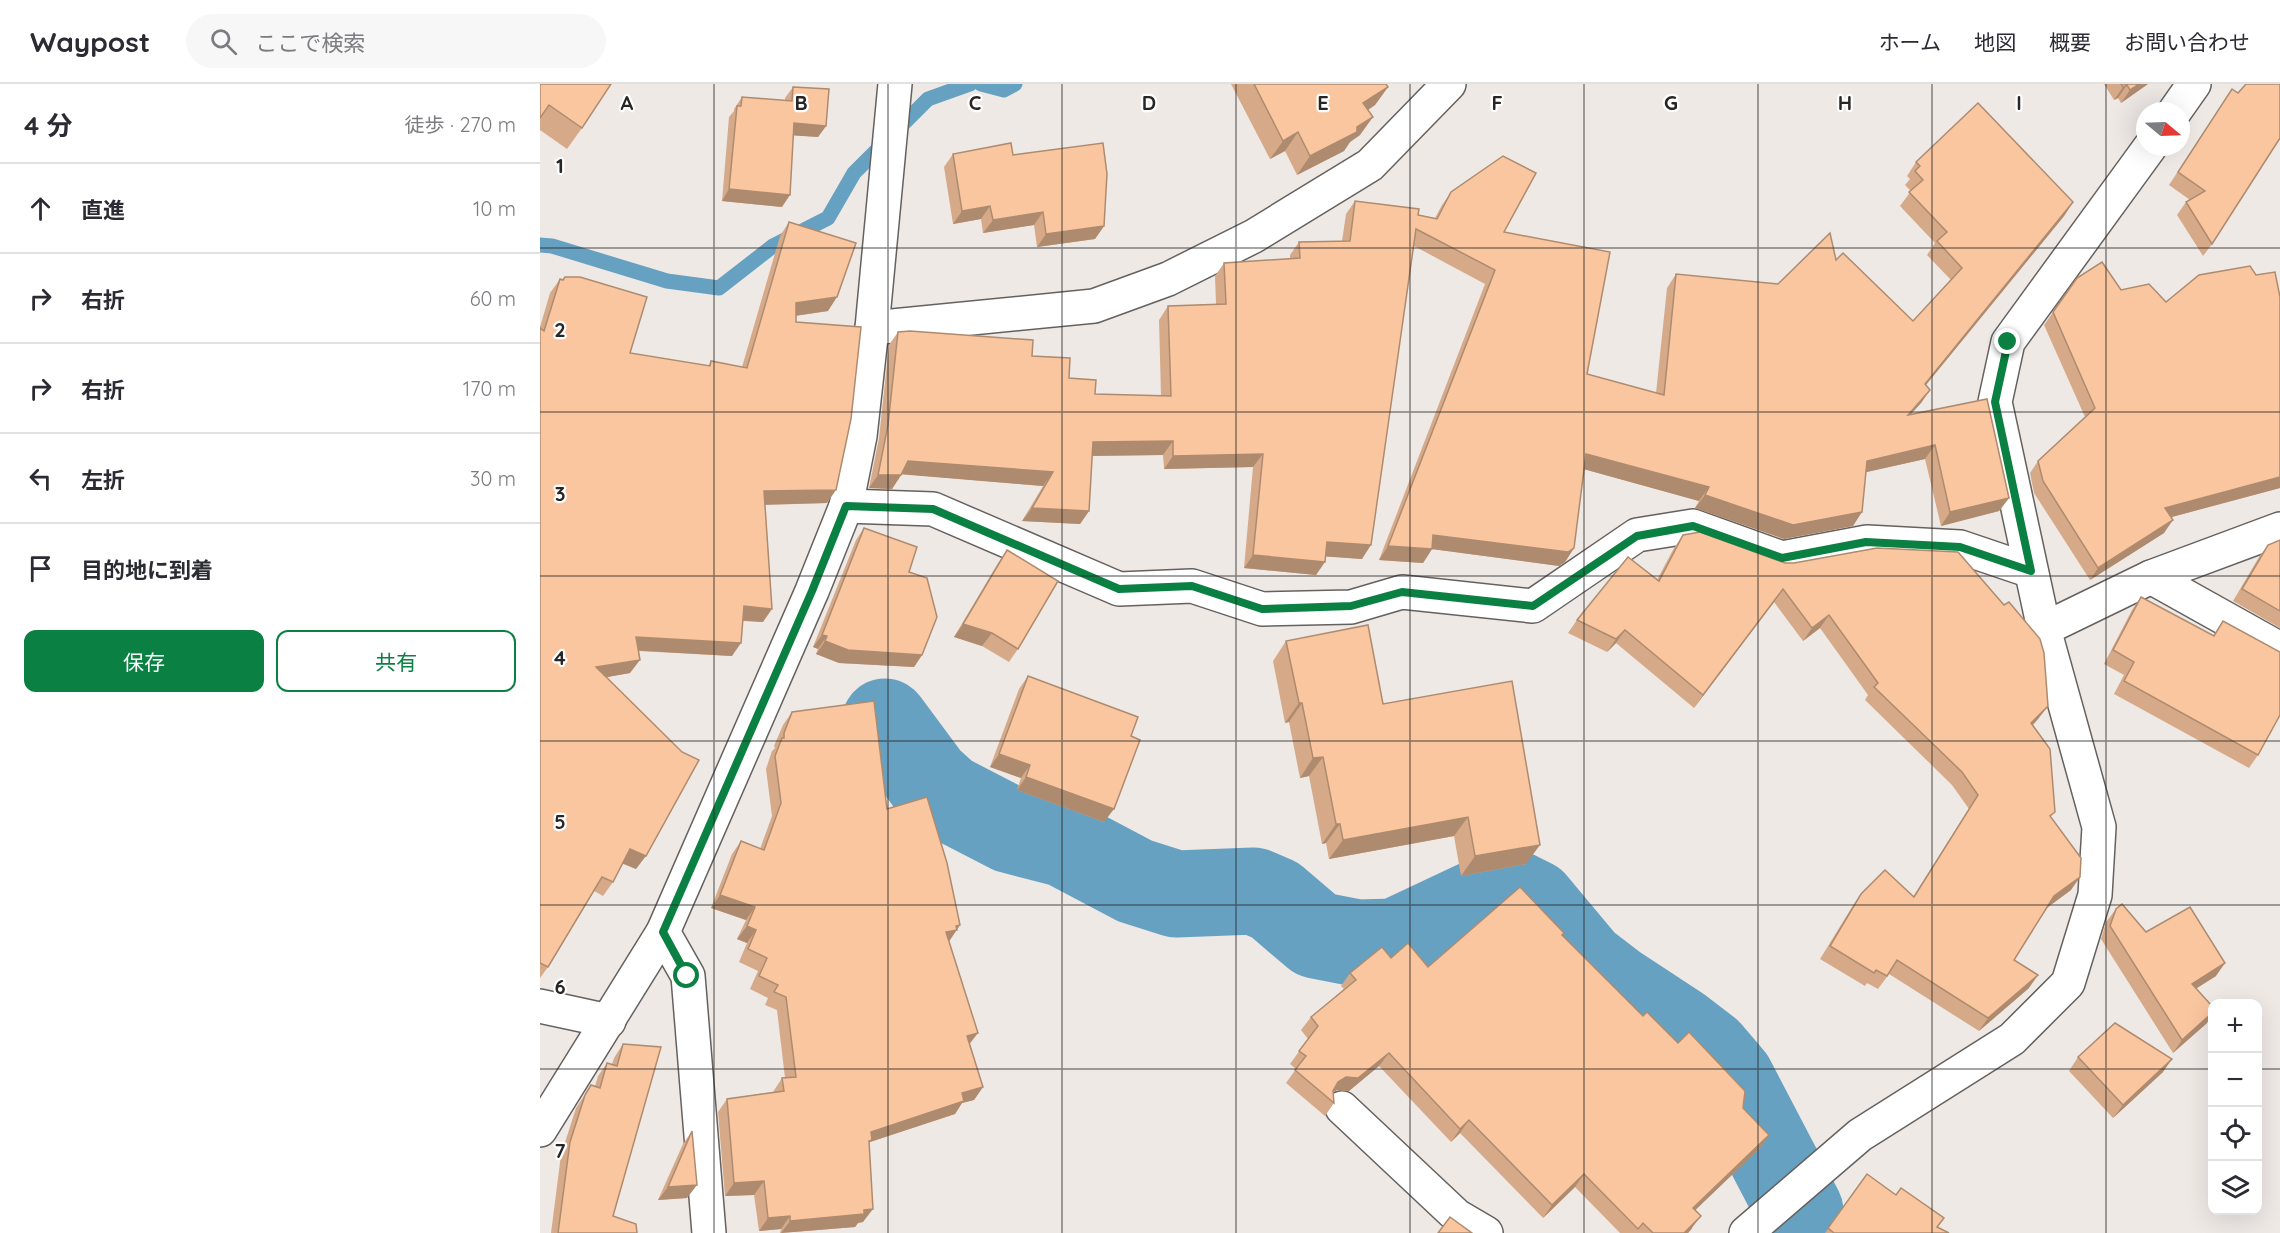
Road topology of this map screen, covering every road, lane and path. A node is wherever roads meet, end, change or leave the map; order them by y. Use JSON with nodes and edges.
{"nodes":[{"id":1,"x":895,"y":84,"type":"edge"},
{"id":2,"x":1449,"y":84,"type":"edge"},
{"id":3,"x":2194,"y":84,"type":"edge"},
{"id":4,"x":2181,"y":102,"type":"edge"},
{"id":5,"x":2143,"y":156,"type":"edge"},
{"id":6,"x":872,"y":327,"type":"junction"},
{"id":7,"x":846,"y":506,"type":"junction"},
{"id":8,"x":2280,"y":529,"type":"edge"},
{"id":9,"x":2031,"y":571,"type":"junction"},
{"id":10,"x":2151,"y":577,"type":"junction"},
{"id":11,"x":2044,"y":628,"type":"junction"},
{"id":12,"x":2280,"y":649,"type":"edge"},
{"id":13,"x":663,"y":932,"type":"junction"},
{"id":14,"x":540,"y":1006,"type":"edge"},
{"id":15,"x":609,"y":1021,"type":"junction"},
{"id":16,"x":1342,"y":1108,"type":"dead end"},
{"id":17,"x":540,"y":1130,"type":"edge"},
{"id":18,"x":709,"y":1233,"type":"edge"},
{"id":19,"x":1486,"y":1233,"type":"edge"},
{"id":20,"x":1746,"y":1233,"type":"edge"}],
"edges":[{"from":1,"to":6,"type":"street"},
{"from":2,"to":6,"type":"street"},
{"from":3,"to":4,"type":"street"},
{"from":5,"to":9,"type":"street"},
{"from":6,"to":7,"type":"street"},
{"from":7,"to":9,"type":"street"},
{"from":7,"to":13,"type":"street"},
{"from":8,"to":10,"type":"street"},
{"from":9,"to":11,"type":"street"},
{"from":10,"to":11,"type":"street"},
{"from":10,"to":12,"type":"street"},
{"from":11,"to":20,"type":"street"},
{"from":13,"to":15,"type":"street"},
{"from":13,"to":18,"type":"street"},
{"from":14,"to":15,"type":"street"},
{"from":15,"to":17,"type":"street"},
{"from":16,"to":19,"type":"street"}]}
